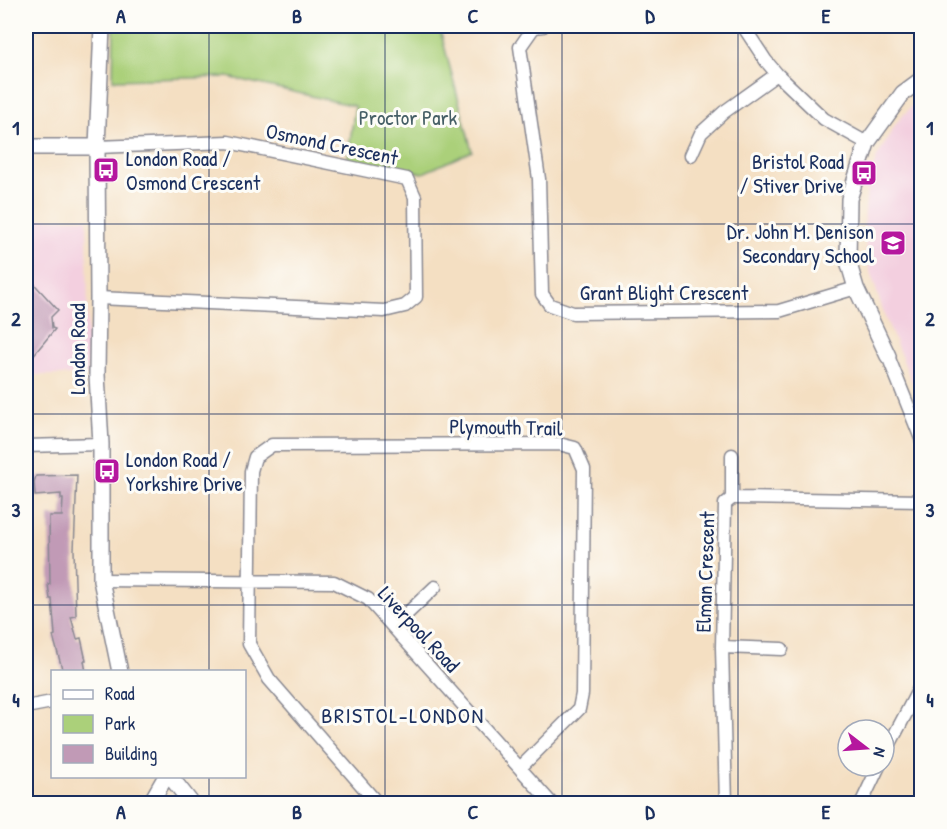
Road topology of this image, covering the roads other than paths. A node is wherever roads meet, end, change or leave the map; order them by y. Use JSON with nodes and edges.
{"nodes":[{"id":1,"x":102,"y":26,"type":"edge"},
{"id":2,"x":543,"y":26,"type":"edge"},
{"id":3,"x":743,"y":26,"type":"edge"},
{"id":4,"x":777,"y":74,"type":"junction"},
{"id":5,"x":921,"y":79,"type":"edge"},
{"id":6,"x":867,"y":143,"type":"junction"},
{"id":7,"x":26,"y":147,"type":"edge"},
{"id":8,"x":97,"y":147,"type":"junction"},
{"id":9,"x":691,"y":155,"type":"dead end"},
{"id":10,"x":856,"y":288,"type":"junction"},
{"id":11,"x":98,"y":298,"type":"junction"},
{"id":12,"x":888,"y":356,"type":"joint"},
{"id":13,"x":921,"y":441,"type":"edge"},
{"id":14,"x":100,"y":444,"type":"junction"},
{"id":15,"x":26,"y":446,"type":"edge"},
{"id":16,"x":732,"y":455,"type":"dead end"},
{"id":17,"x":732,"y":498,"type":"junction"},
{"id":18,"x":921,"y":501,"type":"edge"},
{"id":19,"x":101,"y":580,"type":"junction"},
{"id":20,"x":251,"y":581,"type":"junction"},
{"id":21,"x":435,"y":586,"type":"dead end"},
{"id":22,"x":393,"y":627,"type":"junction"},
{"id":23,"x":722,"y":647,"type":"junction"},
{"id":24,"x":782,"y":649,"type":"dead end"},
{"id":25,"x":120,"y":670,"type":"edge"},
{"id":26,"x":921,"y":683,"type":"edge"},
{"id":27,"x":51,"y":702,"type":"edge"},
{"id":28,"x":26,"y":707,"type":"edge"},
{"id":29,"x":896,"y":732,"type":"edge"},
{"id":30,"x":520,"y":768,"type":"junction"},
{"id":31,"x":167,"y":778,"type":"edge"},
{"id":32,"x":169,"y":778,"type":"edge"},
{"id":33,"x":873,"y":778,"type":"edge"},
{"id":34,"x":150,"y":804,"type":"edge"},
{"id":35,"x":192,"y":804,"type":"edge"},
{"id":36,"x":378,"y":804,"type":"edge"},
{"id":37,"x":552,"y":804,"type":"edge"},
{"id":38,"x":726,"y":804,"type":"edge"},
{"id":39,"x":861,"y":804,"type":"edge"}],
"edges":[{"from":1,"to":8,"type":"street","name":"London Road"},
{"from":2,"to":10,"type":"street","name":"Grant Blight Crescent"},
{"from":3,"to":4,"type":"street"},
{"from":4,"to":6,"type":"street"},
{"from":4,"to":9,"type":"street"},
{"from":5,"to":6,"type":"street"},
{"from":6,"to":10,"type":"street"},
{"from":7,"to":8,"type":"street"},
{"from":8,"to":11,"type":"street","name":"London Road"},
{"from":8,"to":11,"type":"street","name":"Osmond Crescent"},
{"from":10,"to":12,"type":"street"},
{"from":11,"to":14,"type":"street","name":"London Road"},
{"from":12,"to":13,"type":"street"},
{"from":14,"to":15,"type":"street"},
{"from":14,"to":19,"type":"street","name":"London Road"},
{"from":16,"to":17,"type":"street"},
{"from":17,"to":18,"type":"street","name":"Elman Crescent"},
{"from":17,"to":23,"type":"street","name":"Elman Crescent"},
{"from":19,"to":20,"type":"street","name":"Liverpool Road"},
{"from":19,"to":25,"type":"street","name":"London Road"},
{"from":20,"to":22,"type":"street","name":"Liverpool Road"},
{"from":20,"to":30,"type":"street","name":"Plymouth Trail"},
{"from":20,"to":36,"type":"street"},
{"from":21,"to":22,"type":"street"},
{"from":22,"to":30,"type":"street","name":"Liverpool Road"},
{"from":23,"to":24,"type":"street"},
{"from":23,"to":38,"type":"street","name":"Elman Crescent"},
{"from":26,"to":29,"type":"street"},
{"from":27,"to":28,"type":"street"},
{"from":30,"to":37,"type":"street","name":"Liverpool Road"},
{"from":31,"to":34,"type":"street"},
{"from":32,"to":35,"type":"street"},
{"from":33,"to":39,"type":"street"}]}
